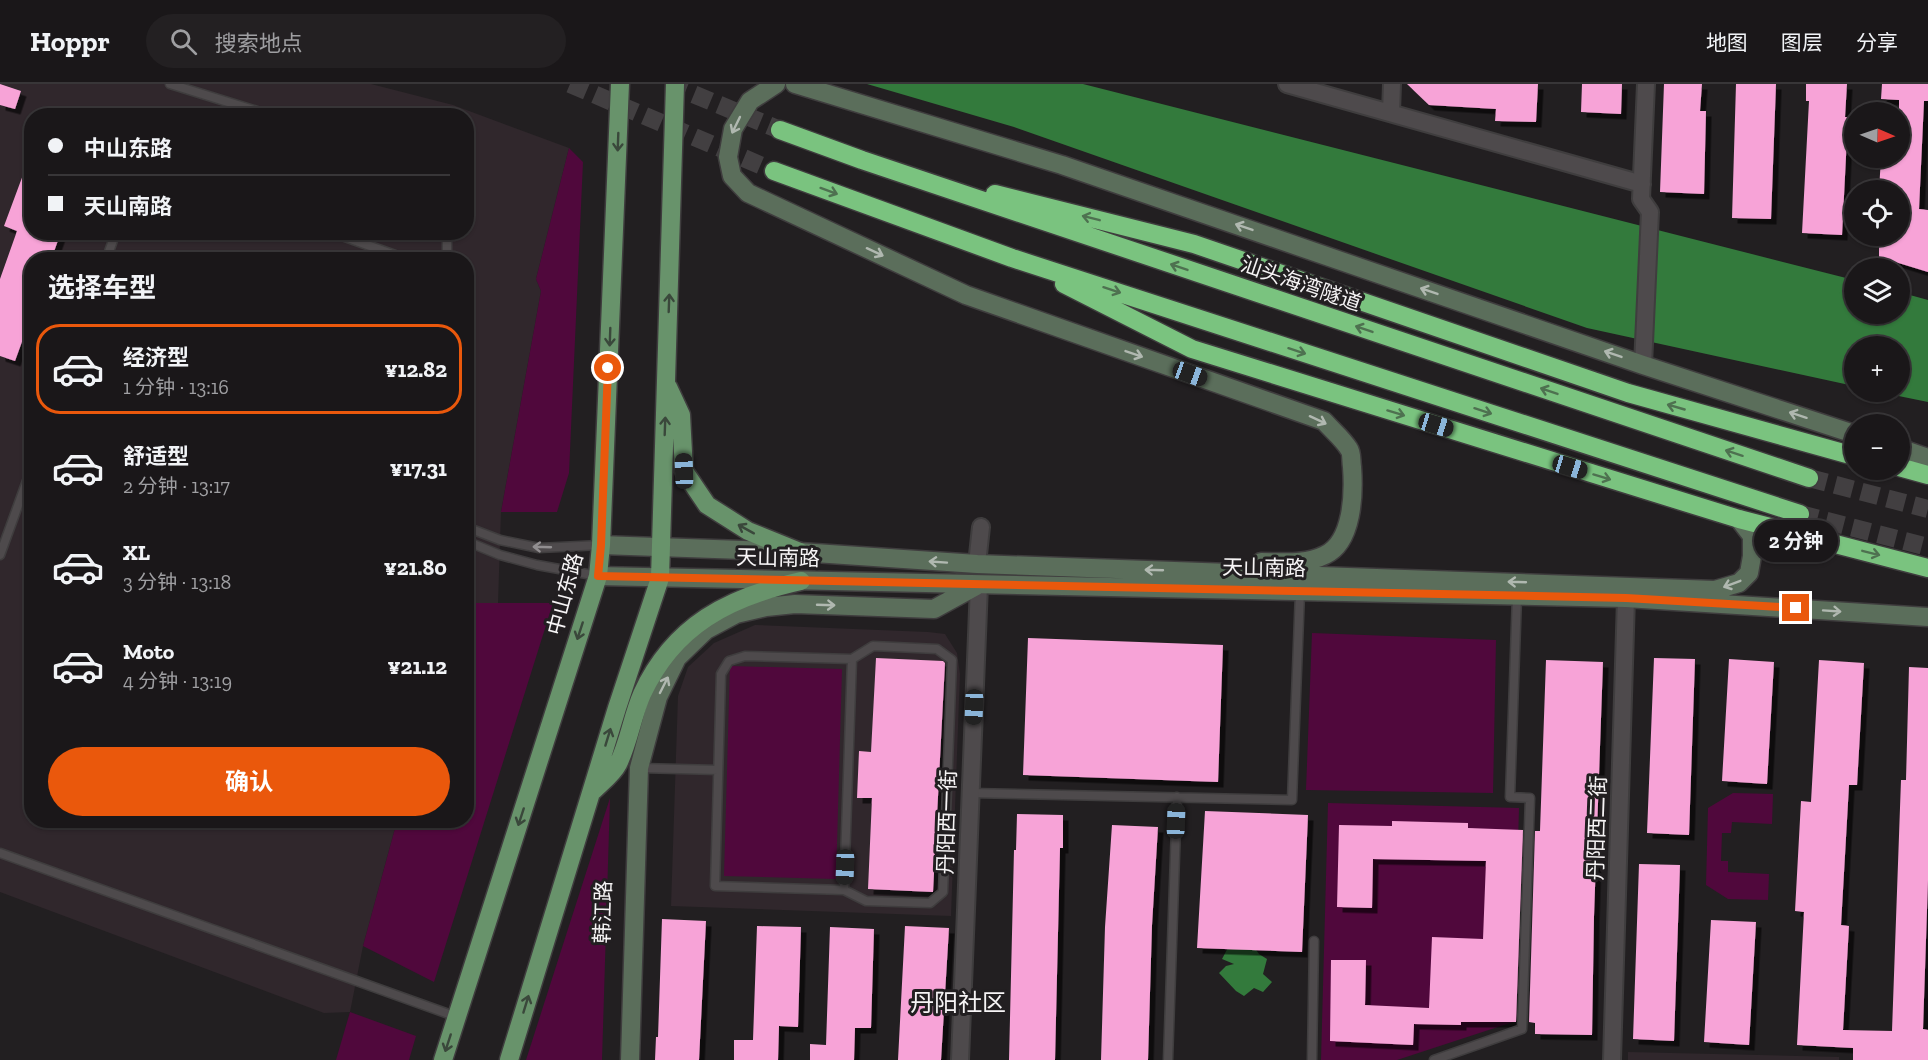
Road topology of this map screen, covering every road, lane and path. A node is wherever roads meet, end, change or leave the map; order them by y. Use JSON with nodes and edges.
{"nodes":[{"id":1,"x":170,"y":84,"type":"edge"},
{"id":2,"x":620,"y":84,"type":"edge"},
{"id":3,"x":675,"y":84,"type":"edge"},
{"id":4,"x":776,"y":84,"type":"edge"},
{"id":5,"x":795,"y":84,"type":"edge"},
{"id":6,"x":1287,"y":84,"type":"edge"},
{"id":7,"x":1392,"y":84,"type":"edge"},
{"id":8,"x":1646,"y":84,"type":"edge"},
{"id":9,"x":247,"y":108,"type":"edge"},
{"id":10,"x":1391,"y":113,"type":"junction"},
{"id":11,"x":780,"y":130,"type":"tunnel mouth"},
{"id":12,"x":862,"y":160,"type":"junction"},
{"id":13,"x":774,"y":171,"type":"tunnel mouth"},
{"id":14,"x":1642,"y":184,"type":"junction"},
{"id":15,"x":353,"y":240,"type":"edge"},
{"id":16,"x":387,"y":252,"type":"edge"},
{"id":17,"x":1012,"y":258,"type":"junction"},
{"id":18,"x":1643,"y":357,"type":"junction"},
{"id":19,"x":666,"y":382,"type":"junction"},
{"id":20,"x":1844,"y":430,"type":"edge"},
{"id":21,"x":1910,"y":452,"type":"edge"},
{"id":22,"x":1844,"y":453,"type":"edge"},
{"id":23,"x":1928,"y":458,"type":"edge"},
{"id":24,"x":1910,"y":470,"type":"edge"},
{"id":25,"x":1928,"y":475,"type":"edge"},
{"id":26,"x":1809,"y":478,"type":"tunnel mouth"},
{"id":27,"x":24,"y":489,"type":"edge"},
{"id":28,"x":1800,"y":514,"type":"tunnel mouth"},
{"id":29,"x":1739,"y":519,"type":"junction"},
{"id":30,"x":981,"y":527,"type":"dead end"},
{"id":31,"x":474,"y":530,"type":"edge"},
{"id":32,"x":474,"y":544,"type":"edge"},
{"id":33,"x":601,"y":545,"type":"junction"},
{"id":34,"x":661,"y":547,"type":"junction"},
{"id":35,"x":800,"y":552,"type":"junction"},
{"id":36,"x":0,"y":555,"type":"edge"},
{"id":37,"x":977,"y":564,"type":"junction"},
{"id":38,"x":1928,"y":568,"type":"edge"},
{"id":39,"x":1182,"y":571,"type":"junction"},
{"id":40,"x":598,"y":576,"type":"junction"},
{"id":41,"x":660,"y":578,"type":"junction"},
{"id":42,"x":801,"y":581,"type":"junction"},
{"id":43,"x":979,"y":585,"type":"junction"},
{"id":44,"x":1300,"y":592,"type":"junction"},
{"id":45,"x":1517,"y":596,"type":"junction"},
{"id":46,"x":1626,"y":598,"type":"junction"},
{"id":47,"x":1928,"y":617,"type":"edge"},
{"id":48,"x":852,"y":659,"type":"junction"},
{"id":49,"x":639,"y":768,"type":"junction"},
{"id":50,"x":718,"y":770,"type":"junction"},
{"id":51,"x":971,"y":794,"type":"junction"},
{"id":52,"x":590,"y":795,"type":"junction"},
{"id":53,"x":1177,"y":798,"type":"junction"},
{"id":54,"x":0,"y":853,"type":"edge"},
{"id":55,"x":844,"y":890,"type":"junction"},
{"id":56,"x":1314,"y":941,"type":"dead end"},
{"id":57,"x":457,"y":1017,"type":"junction"},
{"id":58,"x":443,"y":1060,"type":"edge"},
{"id":59,"x":509,"y":1060,"type":"edge"},
{"id":60,"x":620,"y":1060,"type":"edge"},
{"id":61,"x":630,"y":1060,"type":"edge"},
{"id":62,"x":960,"y":1060,"type":"edge"},
{"id":63,"x":1168,"y":1060,"type":"edge"},
{"id":64,"x":1312,"y":1060,"type":"edge"},
{"id":65,"x":1434,"y":1060,"type":"edge"},
{"id":66,"x":1612,"y":1060,"type":"edge"}],
"edges":[{"from":1,"to":9,"type":"lane"},
{"from":2,"to":33,"type":"main road","name":"中山东路","one_way":true},
{"from":19,"to":3,"type":"main road","one_way":true},
{"from":4,"to":39,"type":"main road","one_way":true},
{"from":18,"to":5,"type":"main road","one_way":true},
{"from":6,"to":10,"type":"street"},
{"from":7,"to":10,"type":"street"},
{"from":8,"to":14,"type":"street"},
{"from":10,"to":14,"type":"street"},
{"from":11,"to":12,"type":"highway","name":"汕头海湾隧道"},
{"from":22,"to":12,"type":"highway","one_way":true},
{"from":26,"to":12,"type":"highway","name":"汕头海湾隧道","one_way":true},
{"from":13,"to":17,"type":"highway","one_way":true},
{"from":14,"to":18,"type":"street"},
{"from":15,"to":16,"type":"lane"},
{"from":17,"to":28,"type":"highway","one_way":true},
{"from":17,"to":29,"type":"highway","one_way":true},
{"from":20,"to":18,"type":"main road","one_way":true},
{"from":34,"to":19,"type":"main road","one_way":true},
{"from":35,"to":19,"type":"main road","one_way":true},
{"from":21,"to":23,"type":"main road"},
{"from":24,"to":25,"type":"highway"},
{"from":27,"to":36,"type":"lane"},
{"from":29,"to":38,"type":"highway","one_way":true},
{"from":29,"to":39,"type":"main road","name":"天山南路","one_way":true},
{"from":30,"to":37,"type":"street"},
{"from":33,"to":31,"type":"lane","one_way":true},
{"from":32,"to":40,"type":"lane"},
{"from":33,"to":34,"type":"main road","name":"天山南路"},
{"from":33,"to":40,"type":"main road","name":"中山东路"},
{"from":34,"to":35,"type":"main road","name":"天山南路"},
{"from":34,"to":41,"type":"main road"},
{"from":37,"to":35,"type":"main road","name":"天山南路","one_way":true},
{"from":39,"to":37,"type":"main road","name":"天山南路","one_way":true},
{"from":40,"to":41,"type":"main road","name":"天山南路"},
{"from":40,"to":57,"type":"main road","name":"中山东路","one_way":true},
{"from":41,"to":42,"type":"main road","name":"天山南路"},
{"from":52,"to":41,"type":"main road","one_way":true},
{"from":42,"to":43,"type":"main road","name":"天山南路"},
{"from":42,"to":52,"type":"main road"},
{"from":43,"to":44,"type":"main road","name":"天山南路"},
{"from":49,"to":43,"type":"main road","one_way":true},
{"from":43,"to":51,"type":"street","name":"丹阳西一街"},
{"from":44,"to":45,"type":"main road","name":"天山南路"},
{"from":44,"to":53,"type":"lane"},
{"from":45,"to":46,"type":"main road","name":"天山南路"},
{"from":45,"to":65,"type":"lane"},
{"from":46,"to":47,"type":"main road","name":"天山南路","one_way":true},
{"from":46,"to":66,"type":"street","name":"丹阳西二街"},
{"from":48,"to":50,"type":"lane"},
{"from":48,"to":55,"type":"lane"},
{"from":48,"to":55,"type":"lane"},
{"from":49,"to":50,"type":"lane"},
{"from":49,"to":60,"type":"main road","name":"韩江路"},
{"from":49,"to":61,"type":"main road","name":"韩江路"},
{"from":50,"to":55,"type":"lane"},
{"from":51,"to":53,"type":"lane"},
{"from":51,"to":62,"type":"street","name":"丹阳西一街"},
{"from":59,"to":52,"type":"main road","one_way":true},
{"from":53,"to":63,"type":"lane"},
{"from":54,"to":57,"type":"lane"},
{"from":56,"to":64,"type":"lane"},
{"from":57,"to":58,"type":"main road","name":"中山东路","one_way":true}]}
